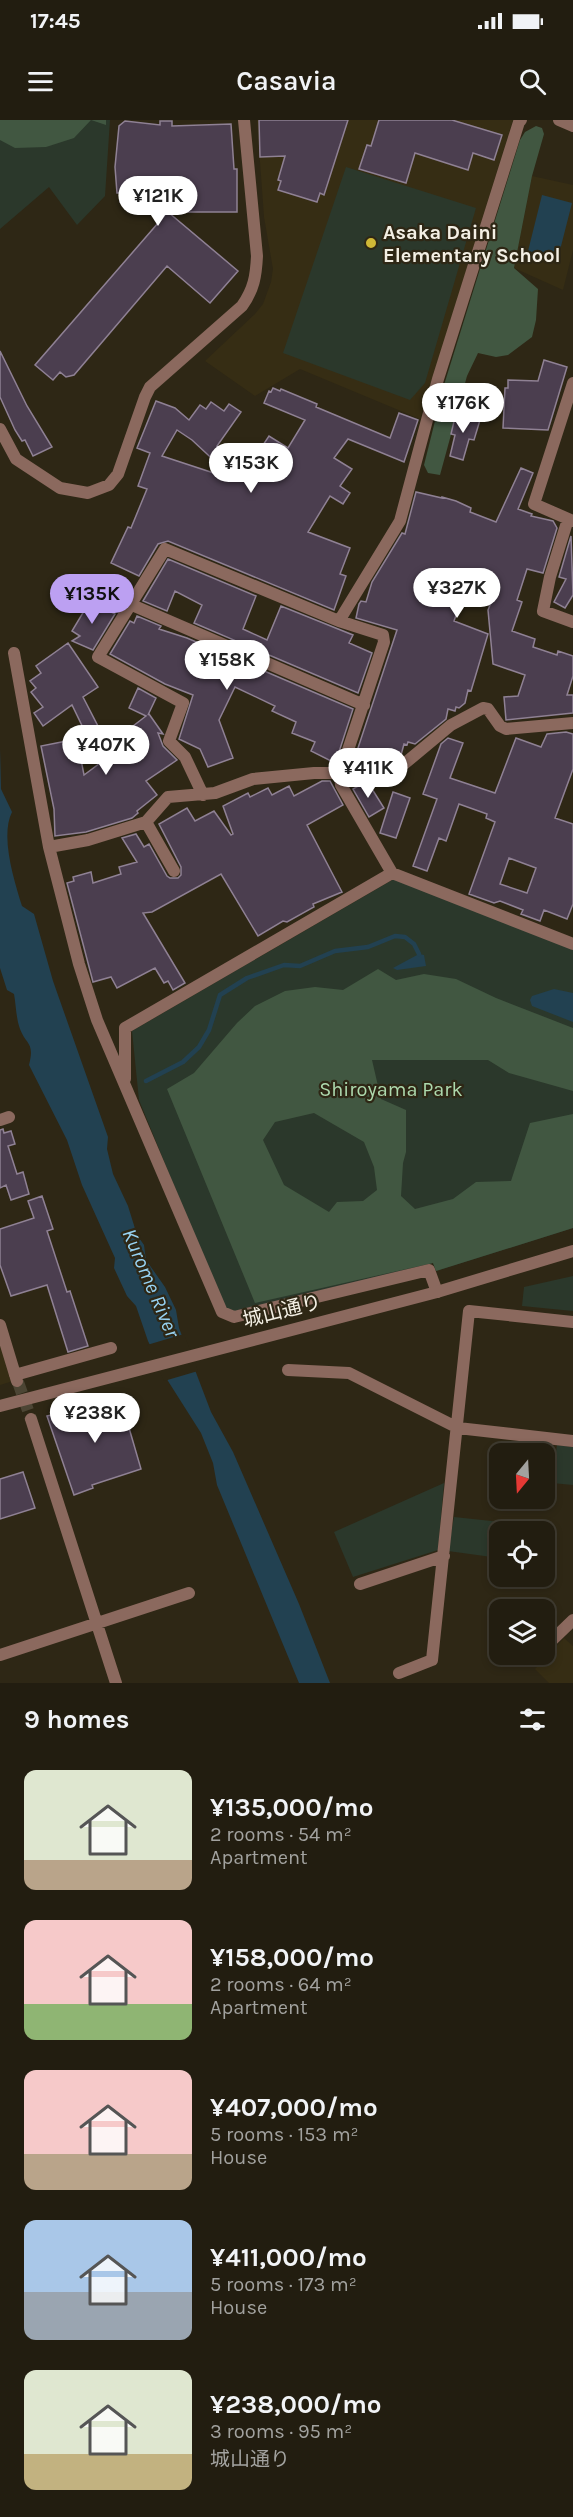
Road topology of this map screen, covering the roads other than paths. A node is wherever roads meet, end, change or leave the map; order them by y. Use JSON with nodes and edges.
{"nodes":[{"id":1,"x":244,"y":120,"type":"edge"},
{"id":2,"x":521,"y":120,"type":"edge"},
{"id":3,"x":559,"y":120,"type":"edge"},
{"id":4,"x":573,"y":126,"type":"edge"},
{"id":5,"x":572,"y":389,"type":"edge"},
{"id":6,"x":0,"y":429,"type":"edge"},
{"id":7,"x":570,"y":520,"type":"edge"},
{"id":8,"x":132,"y":604,"type":"junction"},
{"id":9,"x":339,"y":621,"type":"junction"},
{"id":10,"x":573,"y":622,"type":"edge"},
{"id":11,"x":14,"y":653,"type":"dead end"},
{"id":12,"x":363,"y":705,"type":"junction"},
{"id":13,"x":573,"y":723,"type":"edge"},
{"id":14,"x":340,"y":774,"type":"junction"},
{"id":15,"x":203,"y":795,"type":"junction"},
{"id":16,"x":146,"y":822,"type":"junction"},
{"id":17,"x":49,"y":847,"type":"junction"},
{"id":18,"x":174,"y":871,"type":"dead end"},
{"id":19,"x":392,"y":873,"type":"junction"},
{"id":20,"x":573,"y":944,"type":"edge"},
{"id":21,"x":125,"y":1085,"type":"junction"},
{"id":22,"x":573,"y":1251,"type":"edge"},
{"id":23,"x":436,"y":1292,"type":"junction"},
{"id":24,"x":573,"y":1322,"type":"edge"},
{"id":25,"x":0,"y":1325,"type":"edge"},
{"id":26,"x":111,"y":1348,"type":"dead end"},
{"id":27,"x":288,"y":1370,"type":"dead end"},
{"id":28,"x":0,"y":1406,"type":"edge"},
{"id":29,"x":31,"y":1419,"type":"tunnel mouth"},
{"id":30,"x":458,"y":1428,"type":"junction"},
{"id":31,"x":573,"y":1441,"type":"edge"},
{"id":32,"x":444,"y":1556,"type":"junction"},
{"id":33,"x":360,"y":1584,"type":"dead end"},
{"id":34,"x":189,"y":1593,"type":"dead end"},
{"id":35,"x":573,"y":1620,"type":"edge"},
{"id":36,"x":98,"y":1624,"type":"junction"},
{"id":37,"x":555,"y":1637,"type":"edge"},
{"id":38,"x":0,"y":1655,"type":"edge"},
{"id":39,"x":399,"y":1672,"type":"dead end"},
{"id":40,"x":117,"y":1683,"type":"edge"}],
"edges":[{"from":1,"to":6,"type":"street"},
{"from":2,"to":9,"type":"street"},
{"from":3,"to":4,"type":"street"},
{"from":5,"to":7,"type":"street"},
{"from":7,"to":10,"type":"street"},
{"from":8,"to":9,"type":"street"},
{"from":8,"to":12,"type":"street"},
{"from":8,"to":15,"type":"street"},
{"from":9,"to":12,"type":"street"},
{"from":11,"to":17,"type":"street"},
{"from":12,"to":14,"type":"street"},
{"from":13,"to":14,"type":"street"},
{"from":14,"to":15,"type":"street"},
{"from":14,"to":19,"type":"street"},
{"from":15,"to":16,"type":"street"},
{"from":16,"to":17,"type":"street"},
{"from":16,"to":18,"type":"street"},
{"from":17,"to":21,"type":"street"},
{"from":19,"to":20,"type":"street"},
{"from":19,"to":21,"type":"street"},
{"from":21,"to":23,"type":"street"},
{"from":22,"to":23,"type":"street","name":"城山通り"},
{"from":23,"to":28,"type":"street","name":"城山通り"},
{"from":24,"to":30,"type":"street"},
{"from":25,"to":26,"type":"street"},
{"from":27,"to":30,"type":"street"},
{"from":29,"to":36,"type":"street"},
{"from":30,"to":31,"type":"street"},
{"from":30,"to":32,"type":"street"},
{"from":32,"to":33,"type":"street"},
{"from":32,"to":39,"type":"street"},
{"from":34,"to":36,"type":"street"},
{"from":35,"to":37,"type":"street"},
{"from":36,"to":38,"type":"street"},
{"from":36,"to":40,"type":"street"}]}
